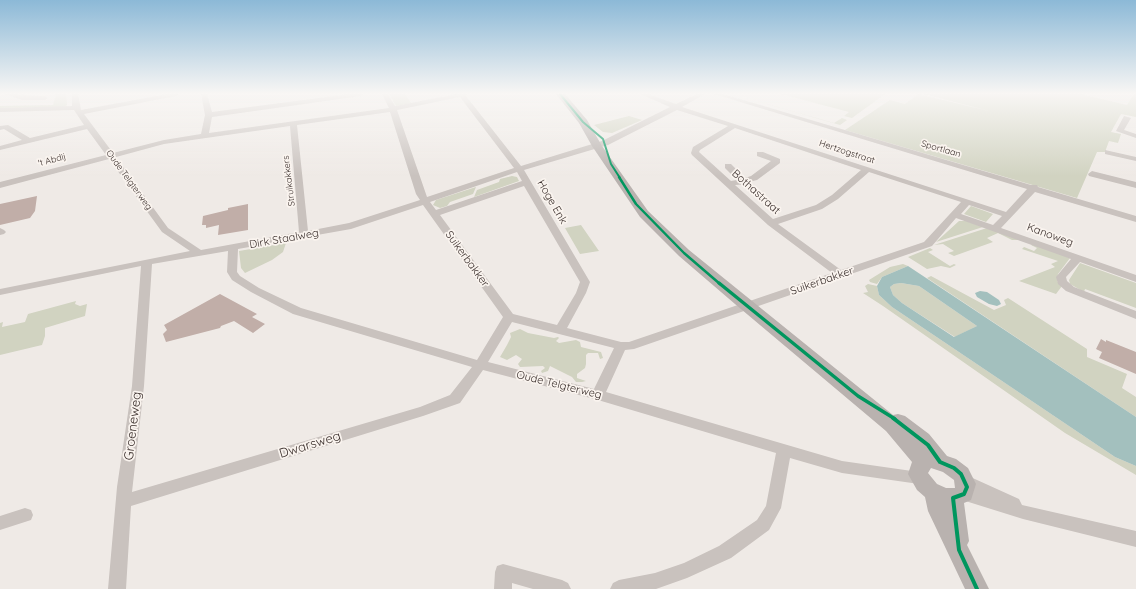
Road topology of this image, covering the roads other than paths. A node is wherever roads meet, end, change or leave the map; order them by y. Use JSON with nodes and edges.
{"nodes":[{"id":1,"x":85,"y":121,"type":"edge"},
{"id":2,"x":208,"y":121,"type":"edge"},
{"id":3,"x":309,"y":121,"type":"edge"},
{"id":4,"x":397,"y":121,"type":"edge"},
{"id":5,"x":484,"y":121,"type":"edge"},
{"id":6,"x":583,"y":121,"type":"edge"},
{"id":7,"x":647,"y":121,"type":"edge"},
{"id":8,"x":720,"y":121,"type":"edge"},
{"id":9,"x":819,"y":121,"type":"edge"},
{"id":10,"x":1125,"y":121,"type":"edge"},
{"id":11,"x":292,"y":124,"type":"junction"},
{"id":12,"x":88,"y":126,"type":"junction"},
{"id":13,"x":734,"y":126,"type":"junction"},
{"id":14,"x":0,"y":128,"type":"edge"},
{"id":15,"x":1136,"y":136,"type":"edge"},
{"id":16,"x":204,"y":137,"type":"junction"},
{"id":17,"x":27,"y":140,"type":"junction"},
{"id":18,"x":600,"y":142,"type":"junction"},
{"id":19,"x":0,"y":148,"type":"edge"},
{"id":20,"x":1108,"y":152,"type":"dead end"},
{"id":21,"x":760,"y":154,"type":"dead end"},
{"id":22,"x":110,"y":155,"type":"junction"},
{"id":23,"x":1136,"y":159,"type":"edge"},
{"id":24,"x":728,"y":166,"type":"dead end"},
{"id":25,"x":519,"y":169,"type":"junction"},
{"id":26,"x":866,"y":169,"type":"junction"},
{"id":27,"x":1092,"y":174,"type":"dead end"},
{"id":28,"x":527,"y":182,"type":"junction"},
{"id":29,"x":745,"y":182,"type":"junction"},
{"id":30,"x":730,"y":184,"type":"junction"},
{"id":31,"x":0,"y":185,"type":"edge"},
{"id":32,"x":1136,"y":185,"type":"edge"},
{"id":33,"x":1034,"y":187,"type":"junction"},
{"id":34,"x":424,"y":201,"type":"junction"},
{"id":35,"x":967,"y":201,"type":"junction"},
{"id":36,"x":434,"y":214,"type":"junction"},
{"id":37,"x":1007,"y":215,"type":"junction"},
{"id":38,"x":956,"y":216,"type":"junction"},
{"id":39,"x":1136,"y":219,"type":"edge"},
{"id":40,"x":771,"y":223,"type":"junction"},
{"id":41,"x":995,"y":228,"type":"junction"},
{"id":42,"x":304,"y":235,"type":"junction"},
{"id":43,"x":233,"y":248,"type":"junction"},
{"id":44,"x":199,"y":253,"type":"junction"},
{"id":45,"x":1078,"y":258,"type":"junction"},
{"id":46,"x":147,"y":262,"type":"junction"},
{"id":47,"x":841,"y":275,"type":"junction"},
{"id":48,"x":1136,"y":279,"type":"edge"},
{"id":49,"x":0,"y":292,"type":"edge"},
{"id":50,"x":747,"y":307,"type":"junction"},
{"id":51,"x":1136,"y":315,"type":"edge"},
{"id":52,"x":510,"y":317,"type":"junction"},
{"id":53,"x":560,"y":330,"type":"junction"},
{"id":54,"x":621,"y":346,"type":"junction"},
{"id":55,"x":480,"y":365,"type":"junction"},
{"id":56,"x":598,"y":395,"type":"junction"},
{"id":57,"x":784,"y":450,"type":"junction"},
{"id":58,"x":943,"y":481,"type":"junction"},
{"id":59,"x":125,"y":501,"type":"junction"},
{"id":60,"x":25,"y":515,"type":"dead end"},
{"id":61,"x":0,"y":523,"type":"edge"},
{"id":62,"x":1136,"y":539,"type":"edge"},
{"id":63,"x":117,"y":589,"type":"edge"},
{"id":64,"x":503,"y":589,"type":"edge"},
{"id":65,"x":562,"y":589,"type":"edge"},
{"id":66,"x":619,"y":589,"type":"edge"},
{"id":67,"x":976,"y":589,"type":"edge"}],
"edges":[{"from":1,"to":12,"type":"street","name":"Oude Telgterweg"},
{"from":2,"to":16,"type":"street"},
{"from":3,"to":11,"type":"street","name":"'t Abdij"},
{"from":4,"to":34,"type":"street","name":"Suikerbakker"},
{"from":5,"to":25,"type":"street","name":"Hoge Enk"},
{"from":6,"to":18,"type":"street"},
{"from":7,"to":18,"type":"street","name":"Dirk Staalweg"},
{"from":8,"to":13,"type":"street","name":"Hertzogstraat"},
{"from":9,"to":33,"type":"street","name":"Sportlaan"},
{"from":10,"to":15,"type":"street"},
{"from":11,"to":16,"type":"street","name":"'t Abdij"},
{"from":11,"to":42,"type":"street","name":"Struikakkers"},
{"from":12,"to":17,"type":"street"},
{"from":12,"to":22,"type":"street","name":"Oude Telgterweg"},
{"from":13,"to":26,"type":"street","name":"Hertzogstraat"},
{"from":13,"to":30,"type":"street","name":"Bothastraat"},
{"from":14,"to":17,"type":"street"},
{"from":16,"to":22,"type":"street","name":"'t Abdij"},
{"from":17,"to":19,"type":"street"},
{"from":18,"to":25,"type":"street","name":"Dirk Staalweg"},
{"from":18,"to":50,"type":"street"},
{"from":20,"to":23,"type":"street"},
{"from":21,"to":29,"type":"street"},
{"from":22,"to":31,"type":"street","name":"'t Abdij"},
{"from":22,"to":44,"type":"street","name":"Oude Telgterweg"},
{"from":24,"to":29,"type":"street"},
{"from":25,"to":28,"type":"street","name":"Hoge Enk"},
{"from":25,"to":34,"type":"street","name":"Dirk Staalweg"},
{"from":26,"to":35,"type":"street","name":"Hertzogstraat"},
{"from":26,"to":40,"type":"street"},
{"from":27,"to":32,"type":"street"},
{"from":28,"to":36,"type":"street"},
{"from":28,"to":53,"type":"street","name":"Hoge Enk"},
{"from":29,"to":30,"type":"street"},
{"from":30,"to":40,"type":"street","name":"Bothastraat"},
{"from":33,"to":37,"type":"street"},
{"from":33,"to":39,"type":"street","name":"Sportlaan"},
{"from":34,"to":36,"type":"street","name":"Suikerbakker"},
{"from":34,"to":42,"type":"street","name":"Dirk Staalweg"},
{"from":35,"to":37,"type":"street"},
{"from":35,"to":38,"type":"street","name":"Suikerbakker"},
{"from":36,"to":52,"type":"street","name":"Suikerbakker"},
{"from":37,"to":41,"type":"street"},
{"from":38,"to":41,"type":"street","name":"Kanoweg"},
{"from":38,"to":47,"type":"street","name":"Suikerbakker"},
{"from":40,"to":47,"type":"street","name":"Bothastraat"},
{"from":41,"to":45,"type":"street","name":"Kanoweg"},
{"from":42,"to":43,"type":"street","name":"Dirk Staalweg"},
{"from":43,"to":44,"type":"street","name":"Dirk Staalweg"},
{"from":43,"to":55,"type":"street","name":"Oude Telgterweg"},
{"from":44,"to":46,"type":"street","name":"Dirk Staalweg"},
{"from":45,"to":48,"type":"street","name":"Kanoweg"},
{"from":45,"to":51,"type":"street"},
{"from":46,"to":49,"type":"street","name":"Dirk Staalweg"},
{"from":46,"to":59,"type":"street","name":"Groeneweg"},
{"from":47,"to":50,"type":"street","name":"Suikerbakker"},
{"from":50,"to":54,"type":"street","name":"Suikerbakker"},
{"from":50,"to":58,"type":"street"},
{"from":52,"to":53,"type":"street","name":"Suikerbakker"},
{"from":52,"to":55,"type":"street"},
{"from":53,"to":54,"type":"street","name":"Suikerbakker"},
{"from":54,"to":56,"type":"street"},
{"from":55,"to":56,"type":"street","name":"Oude Telgterweg"},
{"from":55,"to":59,"type":"street","name":"Dwarsweg"},
{"from":56,"to":57,"type":"street","name":"Oude Telgterweg"},
{"from":57,"to":58,"type":"street","name":"Oude Telgterweg"},
{"from":57,"to":66,"type":"street"},
{"from":58,"to":62,"type":"street","name":"Oude Telgterweg"},
{"from":58,"to":67,"type":"street"},
{"from":59,"to":63,"type":"street","name":"Groeneweg"},
{"from":60,"to":61,"type":"street"},
{"from":64,"to":65,"type":"street"}]}
